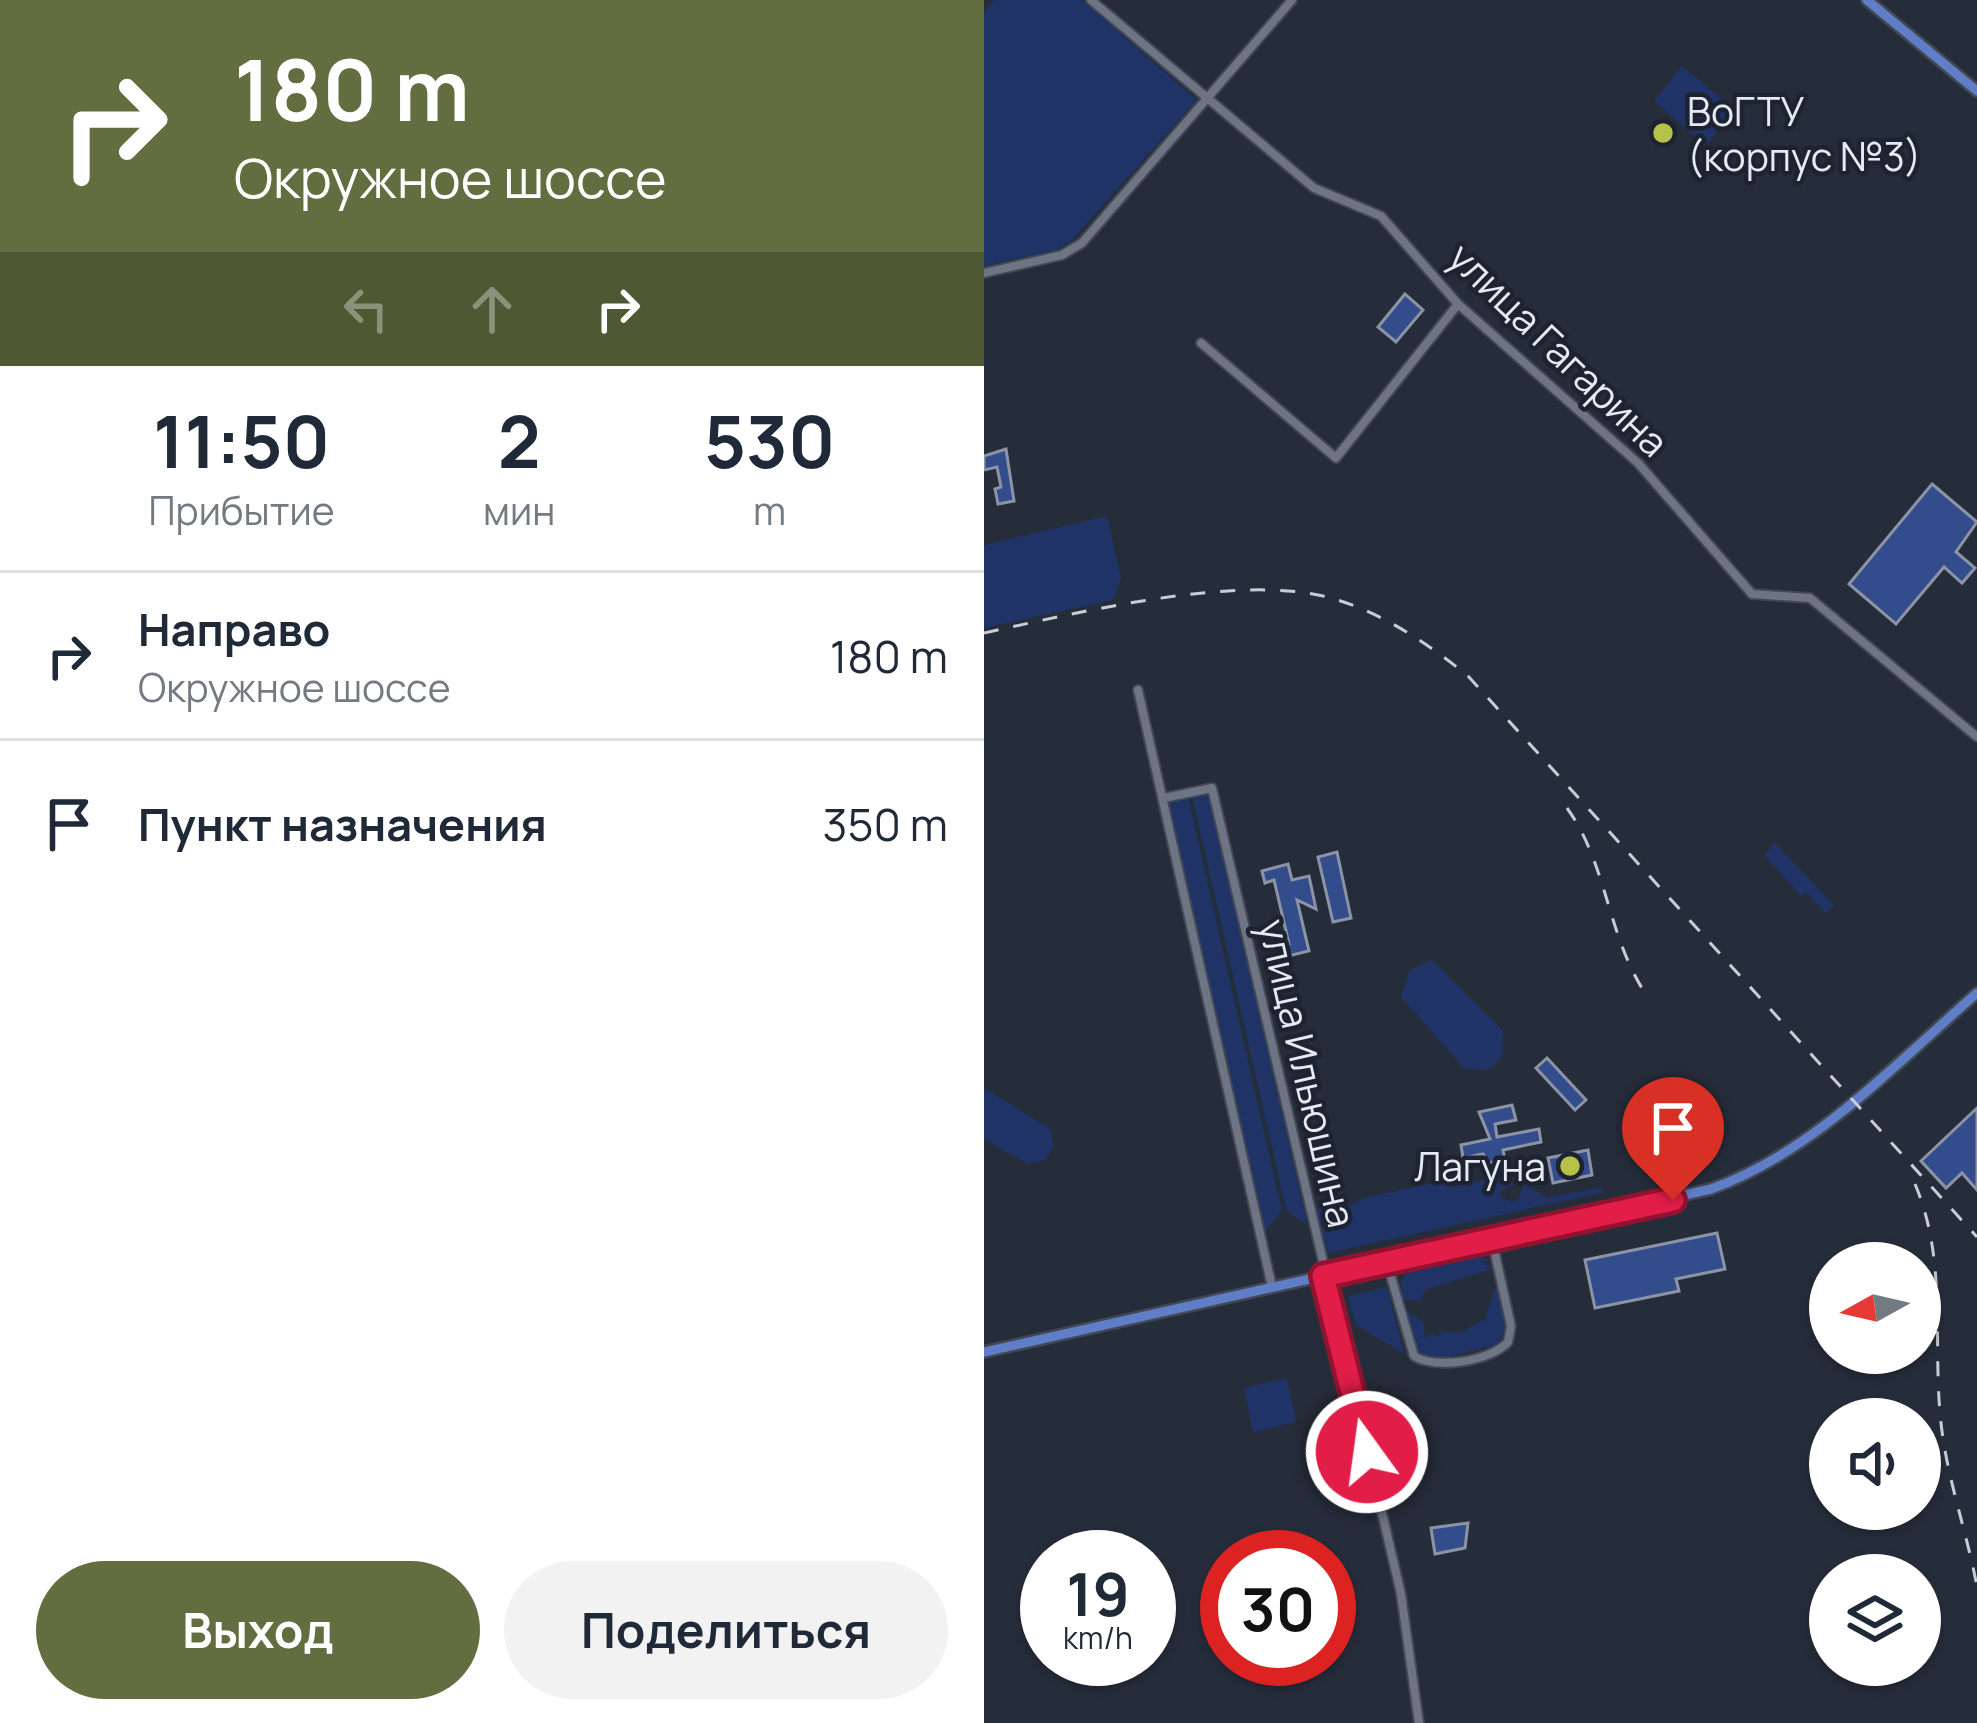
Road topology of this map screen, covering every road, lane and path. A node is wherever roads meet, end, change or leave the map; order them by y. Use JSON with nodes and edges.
{"nodes":[{"id":1,"x":1091,"y":0,"type":"edge"},
{"id":2,"x":1292,"y":0,"type":"edge"},
{"id":3,"x":1867,"y":0,"type":"edge"},
{"id":4,"x":1977,"y":91,"type":"edge"},
{"id":5,"x":1207,"y":99,"type":"junction"},
{"id":6,"x":984,"y":273,"type":"edge"},
{"id":7,"x":1458,"y":304,"type":"junction"},
{"id":8,"x":1202,"y":343,"type":"dead end"},
{"id":9,"x":1138,"y":690,"type":"dead end"},
{"id":10,"x":1977,"y":737,"type":"edge"},
{"id":11,"x":1164,"y":798,"type":"junction"},
{"id":12,"x":1977,"y":993,"type":"edge"},
{"id":13,"x":1492,"y":1240,"type":"junction"},
{"id":14,"x":1387,"y":1263,"type":"junction"},
{"id":15,"x":1323,"y":1276,"type":"junction"},
{"id":16,"x":1272,"y":1287,"type":"junction"},
{"id":17,"x":984,"y":1352,"type":"edge"},
{"id":18,"x":1420,"y":1723,"type":"edge"}],
"edges":[{"from":1,"to":5,"type":"street","name":"улица Гагарина"},
{"from":2,"to":5,"type":"street"},
{"from":3,"to":4,"type":"main road"},
{"from":5,"to":6,"type":"street"},
{"from":5,"to":7,"type":"street","name":"улица Гагарина"},
{"from":7,"to":8,"type":"street"},
{"from":7,"to":10,"type":"street","name":"улица Гагарина"},
{"from":9,"to":11,"type":"street","name":"улица Ильюшина"},
{"from":11,"to":15,"type":"street","name":"улица Ильюшина"},
{"from":11,"to":16,"type":"street","name":"улица Ильюшина"},
{"from":12,"to":13,"type":"main road"},
{"from":13,"to":14,"type":"main road"},
{"from":13,"to":14,"type":"street"},
{"from":14,"to":15,"type":"main road"},
{"from":15,"to":16,"type":"main road"},
{"from":15,"to":18,"type":"street","name":"улица Ильюшина"},
{"from":16,"to":17,"type":"main road"}]}
